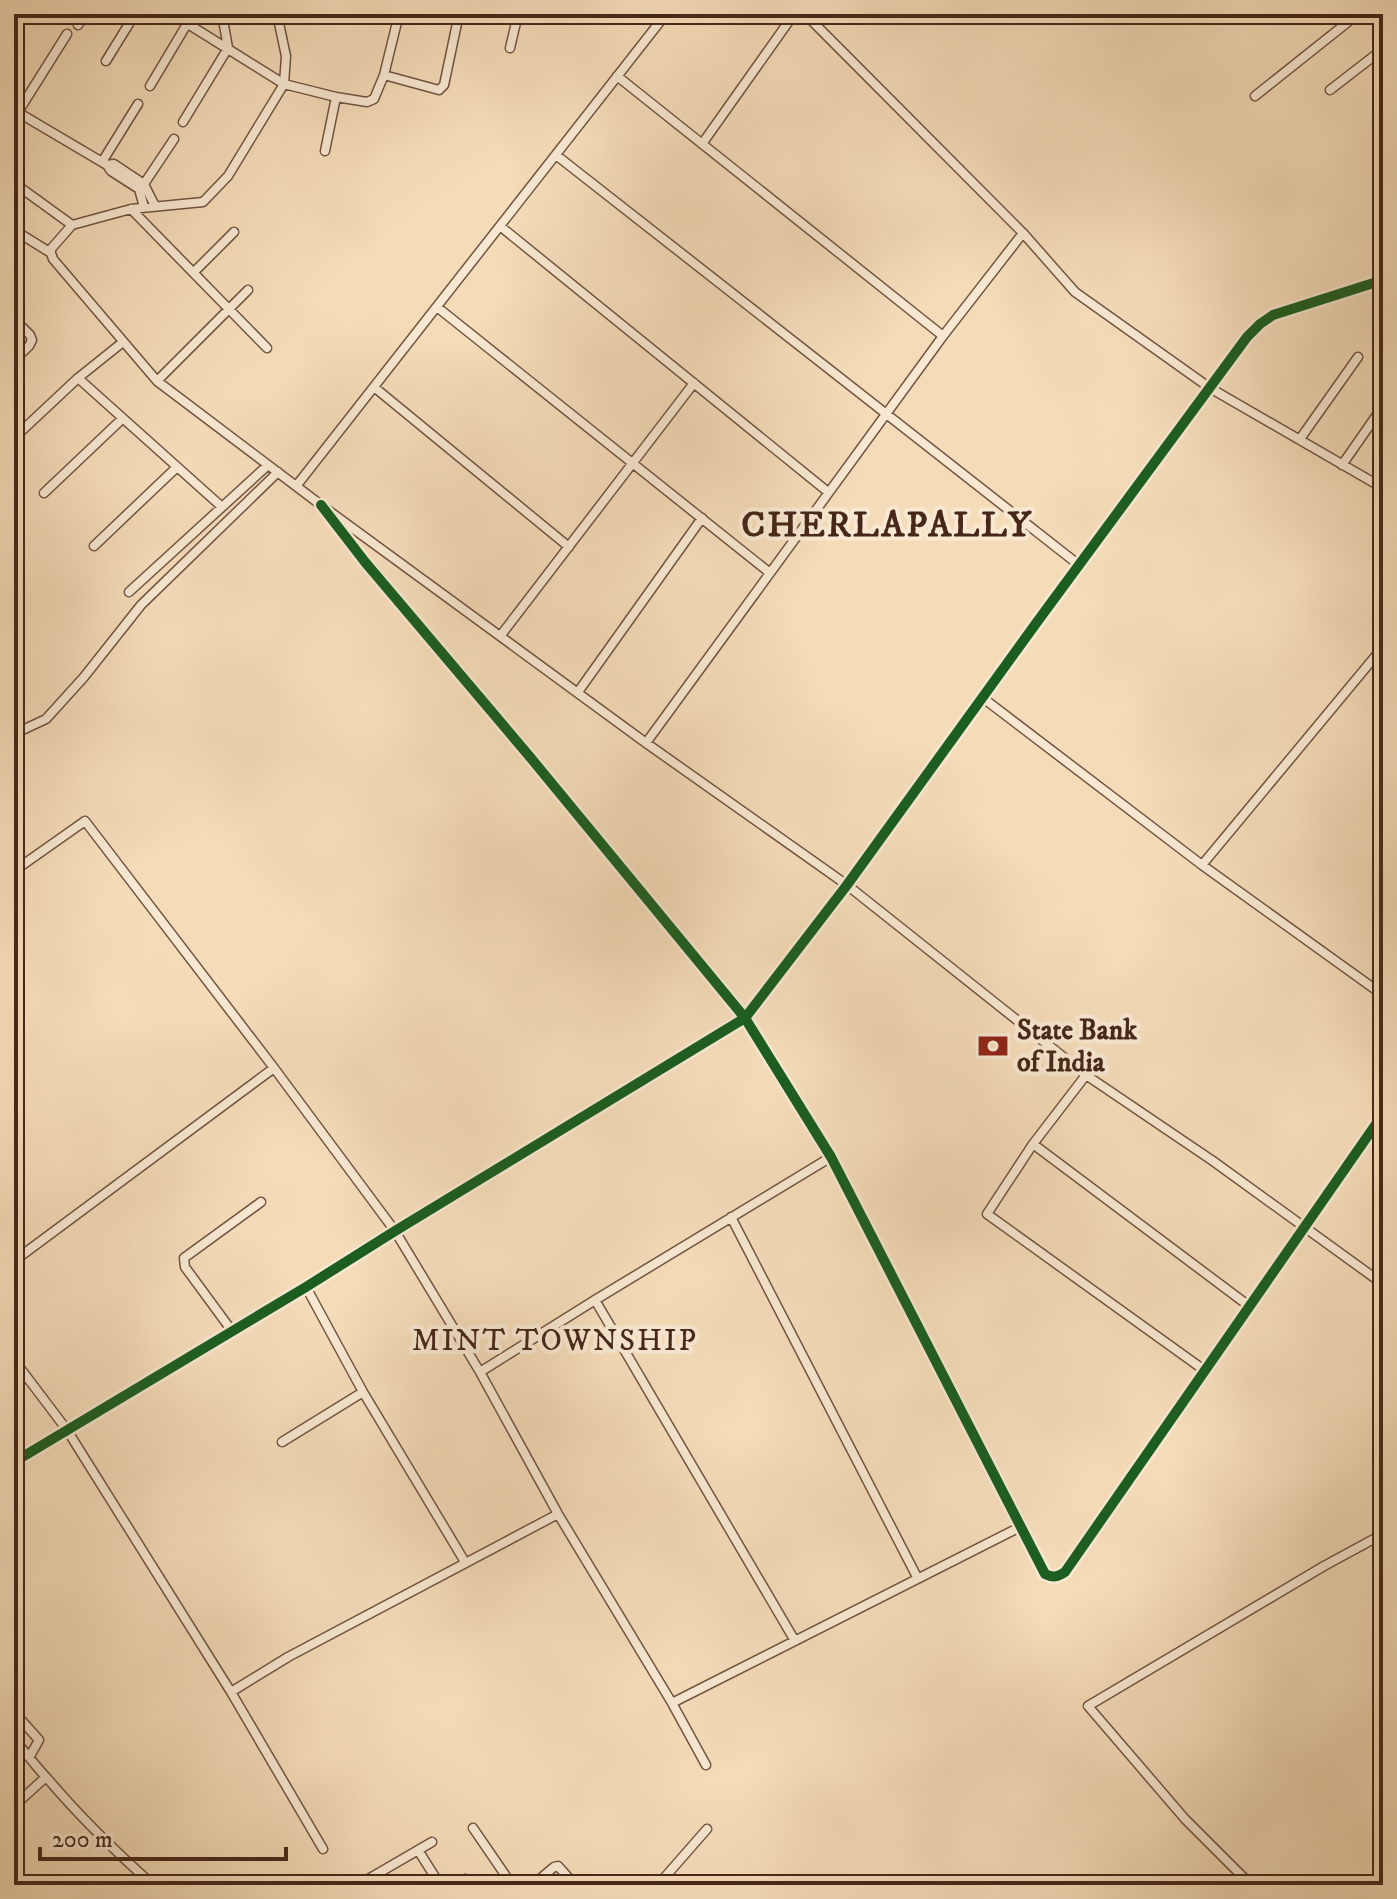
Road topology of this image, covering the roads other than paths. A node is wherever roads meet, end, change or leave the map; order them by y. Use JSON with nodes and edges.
{"nodes":[{"id":1,"x":25,"y":14,"type":"edge"},
{"id":2,"x":85,"y":14,"type":"edge"},
{"id":3,"x":135,"y":14,"type":"edge"},
{"id":4,"x":172,"y":14,"type":"edge"},
{"id":5,"x":222,"y":14,"type":"edge"},
{"id":6,"x":277,"y":14,"type":"edge"},
{"id":7,"x":399,"y":14,"type":"edge"},
{"id":8,"x":518,"y":14,"type":"edge"},
{"id":9,"x":666,"y":14,"type":"edge"},
{"id":10,"x":794,"y":14,"type":"edge"},
{"id":11,"x":805,"y":14,"type":"edge"},
{"id":12,"x":1358,"y":14,"type":"edge"},
{"id":13,"x":456,"y":15,"type":"edge"},
{"id":14,"x":187,"y":24,"type":"junction"},
{"id":15,"x":78,"y":25,"type":"dead end"},
{"id":16,"x":14,"y":31,"type":"edge"},
{"id":17,"x":67,"y":34,"type":"dead end"},
{"id":18,"x":228,"y":48,"type":"junction"},
{"id":19,"x":510,"y":48,"type":"dead end"},
{"id":20,"x":1383,"y":49,"type":"edge"},
{"id":21,"x":106,"y":61,"type":"dead end"},
{"id":22,"x":384,"y":75,"type":"junction"},
{"id":23,"x":617,"y":76,"type":"junction"},
{"id":24,"x":284,"y":84,"type":"junction"},
{"id":25,"x":150,"y":86,"type":"dead end"},
{"id":26,"x":1330,"y":90,"type":"dead end"},
{"id":27,"x":1255,"y":96,"type":"dead end"},
{"id":28,"x":336,"y":97,"type":"junction"},
{"id":29,"x":138,"y":104,"type":"dead end"},
{"id":30,"x":16,"y":111,"type":"edge"},
{"id":31,"x":183,"y":122,"type":"dead end"},
{"id":32,"x":174,"y":139,"type":"dead end"},
{"id":33,"x":702,"y":144,"type":"junction"},
{"id":34,"x":325,"y":151,"type":"dead end"},
{"id":35,"x":556,"y":155,"type":"junction"},
{"id":36,"x":105,"y":163,"type":"junction"},
{"id":37,"x":14,"y":183,"type":"edge"},
{"id":38,"x":144,"y":184,"type":"junction"},
{"id":39,"x":155,"y":206,"type":"junction"},
{"id":40,"x":144,"y":207,"type":"junction"},
{"id":41,"x":131,"y":209,"type":"junction"},
{"id":42,"x":72,"y":225,"type":"junction"},
{"id":43,"x":500,"y":226,"type":"junction"},
{"id":44,"x":14,"y":230,"type":"edge"},
{"id":45,"x":234,"y":232,"type":"dead end"},
{"id":46,"x":1023,"y":233,"type":"junction"},
{"id":47,"x":51,"y":253,"type":"junction"},
{"id":48,"x":194,"y":272,"type":"junction"},
{"id":49,"x":1383,"y":280,"type":"edge"},
{"id":50,"x":248,"y":290,"type":"dead end"},
{"id":51,"x":437,"y":307,"type":"junction"},
{"id":52,"x":229,"y":309,"type":"junction"},
{"id":53,"x":14,"y":319,"type":"edge"},
{"id":54,"x":943,"y":336,"type":"junction"},
{"id":55,"x":123,"y":342,"type":"junction"},
{"id":56,"x":267,"y":348,"type":"dead end"},
{"id":57,"x":1358,"y":357,"type":"dead end"},
{"id":58,"x":14,"y":360,"type":"edge"},
{"id":59,"x":78,"y":378,"type":"junction"},
{"id":60,"x":157,"y":381,"type":"junction"},
{"id":61,"x":694,"y":383,"type":"junction"},
{"id":62,"x":374,"y":387,"type":"junction"},
{"id":63,"x":1210,"y":388,"type":"junction"},
{"id":64,"x":1383,"y":406,"type":"edge"},
{"id":65,"x":886,"y":413,"type":"junction"},
{"id":66,"x":122,"y":419,"type":"junction"},
{"id":67,"x":15,"y":435,"type":"edge"},
{"id":68,"x":1300,"y":439,"type":"junction"},
{"id":69,"x":633,"y":463,"type":"junction"},
{"id":70,"x":268,"y":465,"type":"junction"},
{"id":71,"x":1342,"y":465,"type":"junction"},
{"id":72,"x":177,"y":467,"type":"junction"},
{"id":73,"x":278,"y":472,"type":"junction"},
{"id":74,"x":297,"y":485,"type":"junction"},
{"id":75,"x":1383,"y":488,"type":"edge"},
{"id":76,"x":828,"y":492,"type":"junction"},
{"id":77,"x":44,"y":493,"type":"dead end"},
{"id":78,"x":321,"y":505,"type":"junction"},
{"id":79,"x":222,"y":507,"type":"junction"},
{"id":80,"x":702,"y":518,"type":"junction"},
{"id":81,"x":94,"y":546,"type":"dead end"},
{"id":82,"x":569,"y":547,"type":"junction"},
{"id":83,"x":1079,"y":565,"type":"junction"},
{"id":84,"x":770,"y":573,"type":"junction"},
{"id":85,"x":129,"y":592,"type":"dead end"},
{"id":86,"x":501,"y":635,"type":"junction"},
{"id":87,"x":1383,"y":647,"type":"edge"},
{"id":88,"x":578,"y":692,"type":"junction"},
{"id":89,"x":983,"y":698,"type":"junction"},
{"id":90,"x":14,"y":734,"type":"edge"},
{"id":91,"x":646,"y":743,"type":"junction"},
{"id":92,"x":1202,"y":865,"type":"junction"},
{"id":93,"x":14,"y":871,"type":"edge"},
{"id":94,"x":847,"y":885,"type":"junction"},
{"id":95,"x":1383,"y":995,"type":"edge"},
{"id":96,"x":745,"y":1018,"type":"junction"},
{"id":97,"x":274,"y":1068,"type":"junction"},
{"id":98,"x":1086,"y":1075,"type":"junction"},
{"id":99,"x":1383,"y":1114,"type":"edge"},
{"id":100,"x":1033,"y":1144,"type":"junction"},
{"id":101,"x":831,"y":1157,"type":"junction"},
{"id":102,"x":261,"y":1202,"type":"dead end"},
{"id":103,"x":731,"y":1217,"type":"junction"},
{"id":104,"x":1304,"y":1227,"type":"junction"},
{"id":105,"x":395,"y":1231,"type":"junction"},
{"id":106,"x":14,"y":1261,"type":"edge"},
{"id":107,"x":1383,"y":1284,"type":"edge"},
{"id":108,"x":306,"y":1287,"type":"junction"},
{"id":109,"x":595,"y":1300,"type":"junction"},
{"id":110,"x":1249,"y":1306,"type":"junction"},
{"id":111,"x":232,"y":1331,"type":"junction"},
{"id":112,"x":14,"y":1360,"type":"edge"},
{"id":113,"x":1204,"y":1370,"type":"junction"},
{"id":114,"x":480,"y":1372,"type":"junction"},
{"id":115,"x":363,"y":1392,"type":"junction"},
{"id":116,"x":67,"y":1430,"type":"junction"},
{"id":117,"x":282,"y":1442,"type":"dead end"},
{"id":118,"x":14,"y":1462,"type":"edge"},
{"id":119,"x":558,"y":1514,"type":"junction"},
{"id":120,"x":1020,"y":1527,"type":"junction"},
{"id":121,"x":1383,"y":1534,"type":"edge"},
{"id":122,"x":465,"y":1562,"type":"junction"},
{"id":123,"x":917,"y":1577,"type":"junction"},
{"id":124,"x":795,"y":1641,"type":"junction"},
{"id":125,"x":231,"y":1692,"type":"junction"},
{"id":126,"x":672,"y":1703,"type":"junction"},
{"id":127,"x":14,"y":1712,"type":"edge"},
{"id":128,"x":14,"y":1740,"type":"edge"},
{"id":129,"x":30,"y":1756,"type":"junction"},
{"id":130,"x":706,"y":1765,"type":"dead end"},
{"id":131,"x":46,"y":1777,"type":"junction"},
{"id":132,"x":14,"y":1806,"type":"edge"},
{"id":133,"x":473,"y":1828,"type":"dead end"},
{"id":134,"x":707,"y":1829,"type":"dead end"},
{"id":135,"x":432,"y":1842,"type":"dead end"},
{"id":136,"x":323,"y":1849,"type":"dead end"},
{"id":137,"x":418,"y":1850,"type":"junction"},
{"id":138,"x":666,"y":1877,"type":"junction"},
{"id":139,"x":541,"y":1878,"type":"dead end"},
{"id":140,"x":465,"y":1879,"type":"dead end"},
{"id":141,"x":372,"y":1881,"type":"edge"},
{"id":142,"x":153,"y":1885,"type":"edge"},
{"id":143,"x":358,"y":1885,"type":"edge"},
{"id":144,"x":440,"y":1885,"type":"edge"},
{"id":145,"x":456,"y":1885,"type":"edge"},
{"id":146,"x":512,"y":1885,"type":"edge"},
{"id":147,"x":575,"y":1885,"type":"edge"},
{"id":148,"x":658,"y":1885,"type":"edge"},
{"id":149,"x":676,"y":1885,"type":"edge"},
{"id":150,"x":1251,"y":1885,"type":"edge"}],
"edges":[{"from":1,"to":16,"type":"street"},
{"from":2,"to":15,"type":"street"},
{"from":3,"to":21,"type":"street"},
{"from":4,"to":14,"type":"street"},
{"from":5,"to":18,"type":"street"},
{"from":6,"to":24,"type":"street"},
{"from":7,"to":22,"type":"street"},
{"from":8,"to":19,"type":"street"},
{"from":9,"to":23,"type":"street"},
{"from":10,"to":33,"type":"street"},
{"from":11,"to":46,"type":"street"},
{"from":12,"to":27,"type":"street"},
{"from":13,"to":22,"type":"street"},
{"from":14,"to":18,"type":"street"},
{"from":14,"to":25,"type":"street"},
{"from":17,"to":30,"type":"street"},
{"from":18,"to":24,"type":"street"},
{"from":18,"to":31,"type":"street"},
{"from":20,"to":26,"type":"street"},
{"from":22,"to":28,"type":"street"},
{"from":23,"to":33,"type":"street"},
{"from":23,"to":35,"type":"street"},
{"from":24,"to":28,"type":"street"},
{"from":24,"to":39,"type":"street"},
{"from":28,"to":34,"type":"street"},
{"from":29,"to":36,"type":"street"},
{"from":30,"to":36,"type":"street"},
{"from":32,"to":38,"type":"street"},
{"from":33,"to":54,"type":"street"},
{"from":35,"to":43,"type":"street"},
{"from":35,"to":65,"type":"street"},
{"from":36,"to":38,"type":"street"},
{"from":36,"to":40,"type":"street"},
{"from":37,"to":42,"type":"street"},
{"from":38,"to":39,"type":"street"},
{"from":39,"to":40,"type":"street"},
{"from":40,"to":41,"type":"street"},
{"from":41,"to":42,"type":"street"},
{"from":41,"to":48,"type":"street"},
{"from":42,"to":47,"type":"street"},
{"from":43,"to":51,"type":"street"},
{"from":43,"to":61,"type":"street"},
{"from":44,"to":47,"type":"street"},
{"from":45,"to":48,"type":"street"},
{"from":46,"to":54,"type":"street"},
{"from":46,"to":63,"type":"street"},
{"from":47,"to":55,"type":"street"},
{"from":48,"to":52,"type":"street"},
{"from":49,"to":63,"type":"street"},
{"from":50,"to":52,"type":"street"},
{"from":51,"to":62,"type":"street"},
{"from":51,"to":69,"type":"street"},
{"from":52,"to":56,"type":"street"},
{"from":52,"to":60,"type":"street"},
{"from":53,"to":58,"type":"street"},
{"from":54,"to":65,"type":"street"},
{"from":55,"to":59,"type":"street"},
{"from":55,"to":60,"type":"street"},
{"from":57,"to":68,"type":"street"},
{"from":59,"to":66,"type":"street"},
{"from":59,"to":67,"type":"street"},
{"from":60,"to":70,"type":"street"},
{"from":61,"to":69,"type":"street"},
{"from":61,"to":76,"type":"street"},
{"from":62,"to":74,"type":"street"},
{"from":62,"to":82,"type":"street"},
{"from":63,"to":68,"type":"street"},
{"from":63,"to":83,"type":"street"},
{"from":64,"to":71,"type":"street"},
{"from":65,"to":76,"type":"street"},
{"from":65,"to":83,"type":"street"},
{"from":66,"to":72,"type":"street"},
{"from":66,"to":77,"type":"street"},
{"from":68,"to":71,"type":"street"},
{"from":69,"to":80,"type":"street"},
{"from":69,"to":82,"type":"street"},
{"from":70,"to":73,"type":"street"},
{"from":70,"to":79,"type":"street"},
{"from":71,"to":75,"type":"street"},
{"from":72,"to":79,"type":"street"},
{"from":72,"to":81,"type":"street"},
{"from":73,"to":74,"type":"street"},
{"from":73,"to":90,"type":"street"},
{"from":74,"to":78,"type":"street"},
{"from":76,"to":84,"type":"street"},
{"from":78,"to":86,"type":"street"},
{"from":78,"to":96,"type":"street"},
{"from":79,"to":85,"type":"street"},
{"from":80,"to":84,"type":"street"},
{"from":80,"to":88,"type":"street"},
{"from":82,"to":86,"type":"street"},
{"from":83,"to":89,"type":"street"},
{"from":84,"to":91,"type":"street"},
{"from":86,"to":88,"type":"street"},
{"from":87,"to":92,"type":"street"},
{"from":88,"to":91,"type":"street"},
{"from":89,"to":92,"type":"street"},
{"from":89,"to":94,"type":"street"},
{"from":91,"to":94,"type":"street"},
{"from":92,"to":95,"type":"street"},
{"from":93,"to":97,"type":"street"},
{"from":94,"to":96,"type":"street"},
{"from":94,"to":98,"type":"street"},
{"from":96,"to":101,"type":"street"},
{"from":96,"to":105,"type":"street"},
{"from":97,"to":105,"type":"street"},
{"from":97,"to":106,"type":"street"},
{"from":98,"to":100,"type":"street"},
{"from":98,"to":104,"type":"street"},
{"from":99,"to":104,"type":"street"},
{"from":100,"to":110,"type":"street"},
{"from":100,"to":113,"type":"street"},
{"from":101,"to":103,"type":"street"},
{"from":101,"to":120,"type":"street"},
{"from":102,"to":111,"type":"street"},
{"from":103,"to":109,"type":"street"},
{"from":103,"to":123,"type":"street"},
{"from":104,"to":107,"type":"street"},
{"from":104,"to":110,"type":"street"},
{"from":105,"to":108,"type":"street"},
{"from":105,"to":114,"type":"street"},
{"from":108,"to":111,"type":"street"},
{"from":108,"to":115,"type":"street"},
{"from":109,"to":114,"type":"street"},
{"from":109,"to":124,"type":"street"},
{"from":110,"to":113,"type":"street"},
{"from":111,"to":116,"type":"street"},
{"from":112,"to":116,"type":"street"},
{"from":113,"to":120,"type":"street"},
{"from":114,"to":119,"type":"street"},
{"from":115,"to":117,"type":"street"},
{"from":115,"to":122,"type":"street"},
{"from":116,"to":118,"type":"street"},
{"from":116,"to":125,"type":"street"},
{"from":119,"to":122,"type":"street"},
{"from":119,"to":126,"type":"street"},
{"from":120,"to":123,"type":"street"},
{"from":121,"to":150,"type":"street"},
{"from":122,"to":125,"type":"street"},
{"from":123,"to":124,"type":"street"},
{"from":124,"to":126,"type":"street"},
{"from":125,"to":136,"type":"street"},
{"from":126,"to":130,"type":"street"},
{"from":127,"to":129,"type":"street"},
{"from":128,"to":129,"type":"street"},
{"from":129,"to":131,"type":"street"},
{"from":131,"to":132,"type":"street"},
{"from":131,"to":142,"type":"street"},
{"from":133,"to":146,"type":"street"},
{"from":134,"to":138,"type":"street"},
{"from":135,"to":137,"type":"street"},
{"from":137,"to":141,"type":"street"},
{"from":137,"to":144,"type":"street"},
{"from":138,"to":148,"type":"street"},
{"from":138,"to":149,"type":"street"},
{"from":139,"to":147,"type":"street"},
{"from":140,"to":145,"type":"street"},
{"from":141,"to":143,"type":"street"}]}
